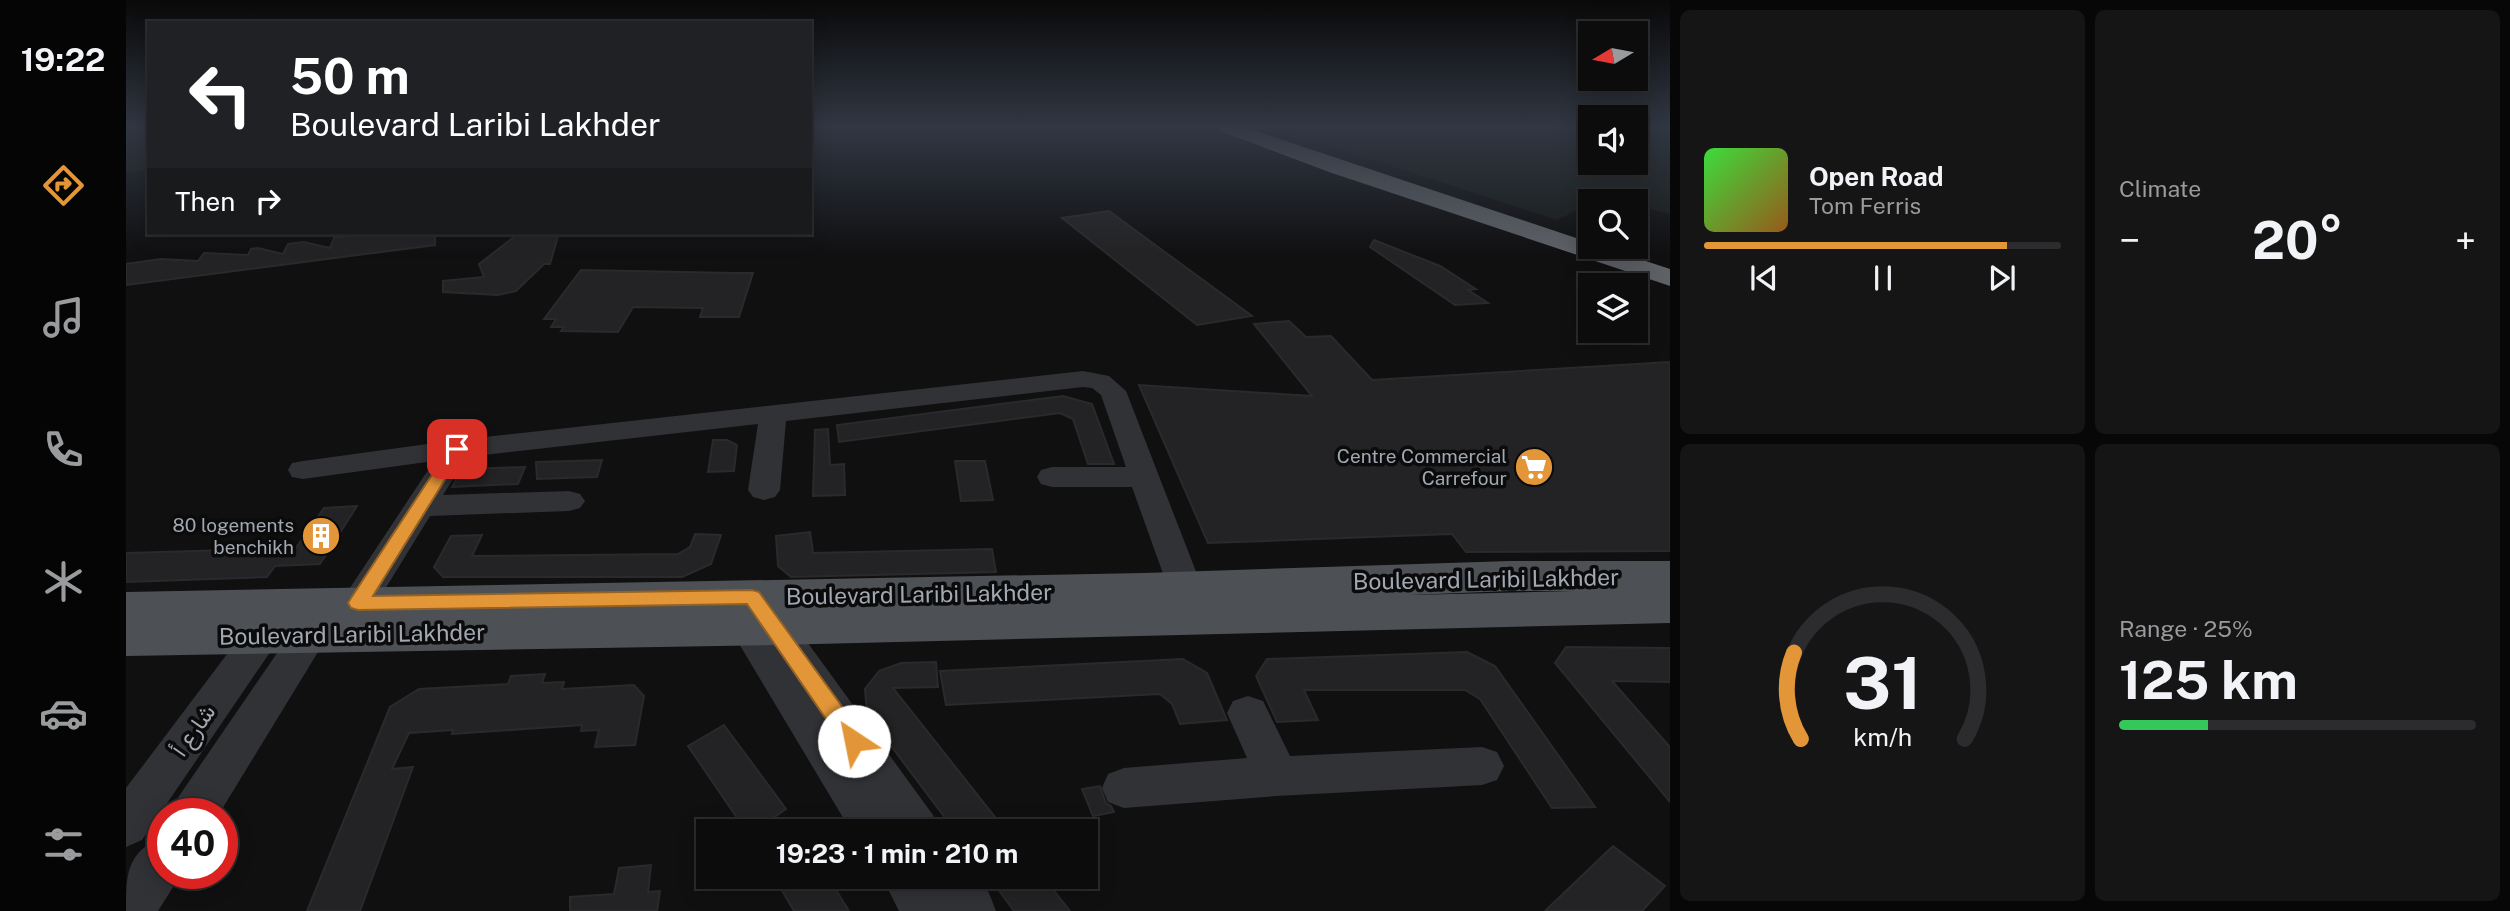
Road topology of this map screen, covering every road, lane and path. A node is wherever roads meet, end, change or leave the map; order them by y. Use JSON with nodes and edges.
{"nodes":[{"id":1,"x":1345,"y":170,"type":"edge"},
{"id":2,"x":1368,"y":170,"type":"edge"},
{"id":3,"x":1578,"y":236,"type":"edge"},
{"id":4,"x":1650,"y":262,"type":"edge"},
{"id":5,"x":1670,"y":278,"type":"edge"},
{"id":6,"x":774,"y":413,"type":"junction"},
{"id":7,"x":457,"y":449,"type":"junction"},
{"id":8,"x":303,"y":470,"type":"dead end"},
{"id":9,"x":1052,"y":477,"type":"dead end"},
{"id":10,"x":1145,"y":477,"type":"junction"},
{"id":11,"x":764,"y":490,"type":"dead end"},
{"id":12,"x":569,"y":501,"type":"dead end"},
{"id":13,"x":420,"y":506,"type":"junction"},
{"id":14,"x":1670,"y":576,"type":"edge"},
{"id":15,"x":1184,"y":587,"type":"junction"},
{"id":16,"x":358,"y":603,"type":"junction"},
{"id":17,"x":1670,"y":606,"type":"edge"},
{"id":18,"x":126,"y":609,"type":"edge"},
{"id":19,"x":759,"y":617,"type":"junction"},
{"id":20,"x":309,"y":619,"type":"junction"},
{"id":21,"x":262,"y":635,"type":"junction"},
{"id":22,"x":126,"y":638,"type":"edge"},
{"id":23,"x":1248,"y":713,"type":"dead end"},
{"id":24,"x":1482,"y":766,"type":"dead end"},
{"id":25,"x":1277,"y":776,"type":"junction"},
{"id":26,"x":1124,"y":788,"type":"dead end"},
{"id":27,"x":203,"y":798,"type":"edge"},
{"id":28,"x":870,"y":819,"type":"edge"},
{"id":29,"x":907,"y":819,"type":"edge"},
{"id":30,"x":126,"y":825,"type":"edge"},
{"id":31,"x":147,"y":884,"type":"edge"},
{"id":32,"x":913,"y":889,"type":"edge"},
{"id":33,"x":955,"y":889,"type":"edge"},
{"id":34,"x":129,"y":911,"type":"edge"},
{"id":35,"x":927,"y":911,"type":"edge"},
{"id":36,"x":971,"y":911,"type":"edge"}],
"edges":[{"from":1,"to":4,"type":"highway"},
{"from":2,"to":3,"type":"highway"},
{"from":4,"to":5,"type":"highway"},
{"from":6,"to":7,"type":"street"},
{"from":6,"to":10,"type":"street"},
{"from":6,"to":11,"type":"street"},
{"from":7,"to":8,"type":"street"},
{"from":7,"to":13,"type":"street"},
{"from":9,"to":10,"type":"street"},
{"from":10,"to":15,"type":"street"},
{"from":12,"to":13,"type":"street"},
{"from":13,"to":16,"type":"street"},
{"from":14,"to":15,"type":"main road","name":"Boulevard Laribi Lakhder"},
{"from":15,"to":19,"type":"main road","name":"Boulevard Laribi Lakhder"},
{"from":16,"to":19,"type":"main road","name":"Boulevard Laribi Lakhder"},
{"from":16,"to":20,"type":"main road","name":"Boulevard Laribi Lakhder"},
{"from":17,"to":19,"type":"main road","name":"Boulevard Laribi Lakhder"},
{"from":18,"to":20,"type":"main road","name":"Boulevard Laribi Lakhder"},
{"from":19,"to":20,"type":"main road","name":"Boulevard Laribi Lakhder"},
{"from":19,"to":28,"type":"street"},
{"from":19,"to":29,"type":"street"},
{"from":20,"to":21,"type":"main road","name":"Boulevard Laribi Lakhder"},
{"from":20,"to":27,"type":"street"},
{"from":21,"to":22,"type":"main road","name":"Boulevard Laribi Lakhder"},
{"from":21,"to":30,"type":"street","name":"شارع أ"},
{"from":23,"to":25,"type":"street"},
{"from":24,"to":25,"type":"street"},
{"from":25,"to":26,"type":"street"},
{"from":31,"to":34,"type":"street"},
{"from":32,"to":35,"type":"street"},
{"from":33,"to":36,"type":"street"}]}
